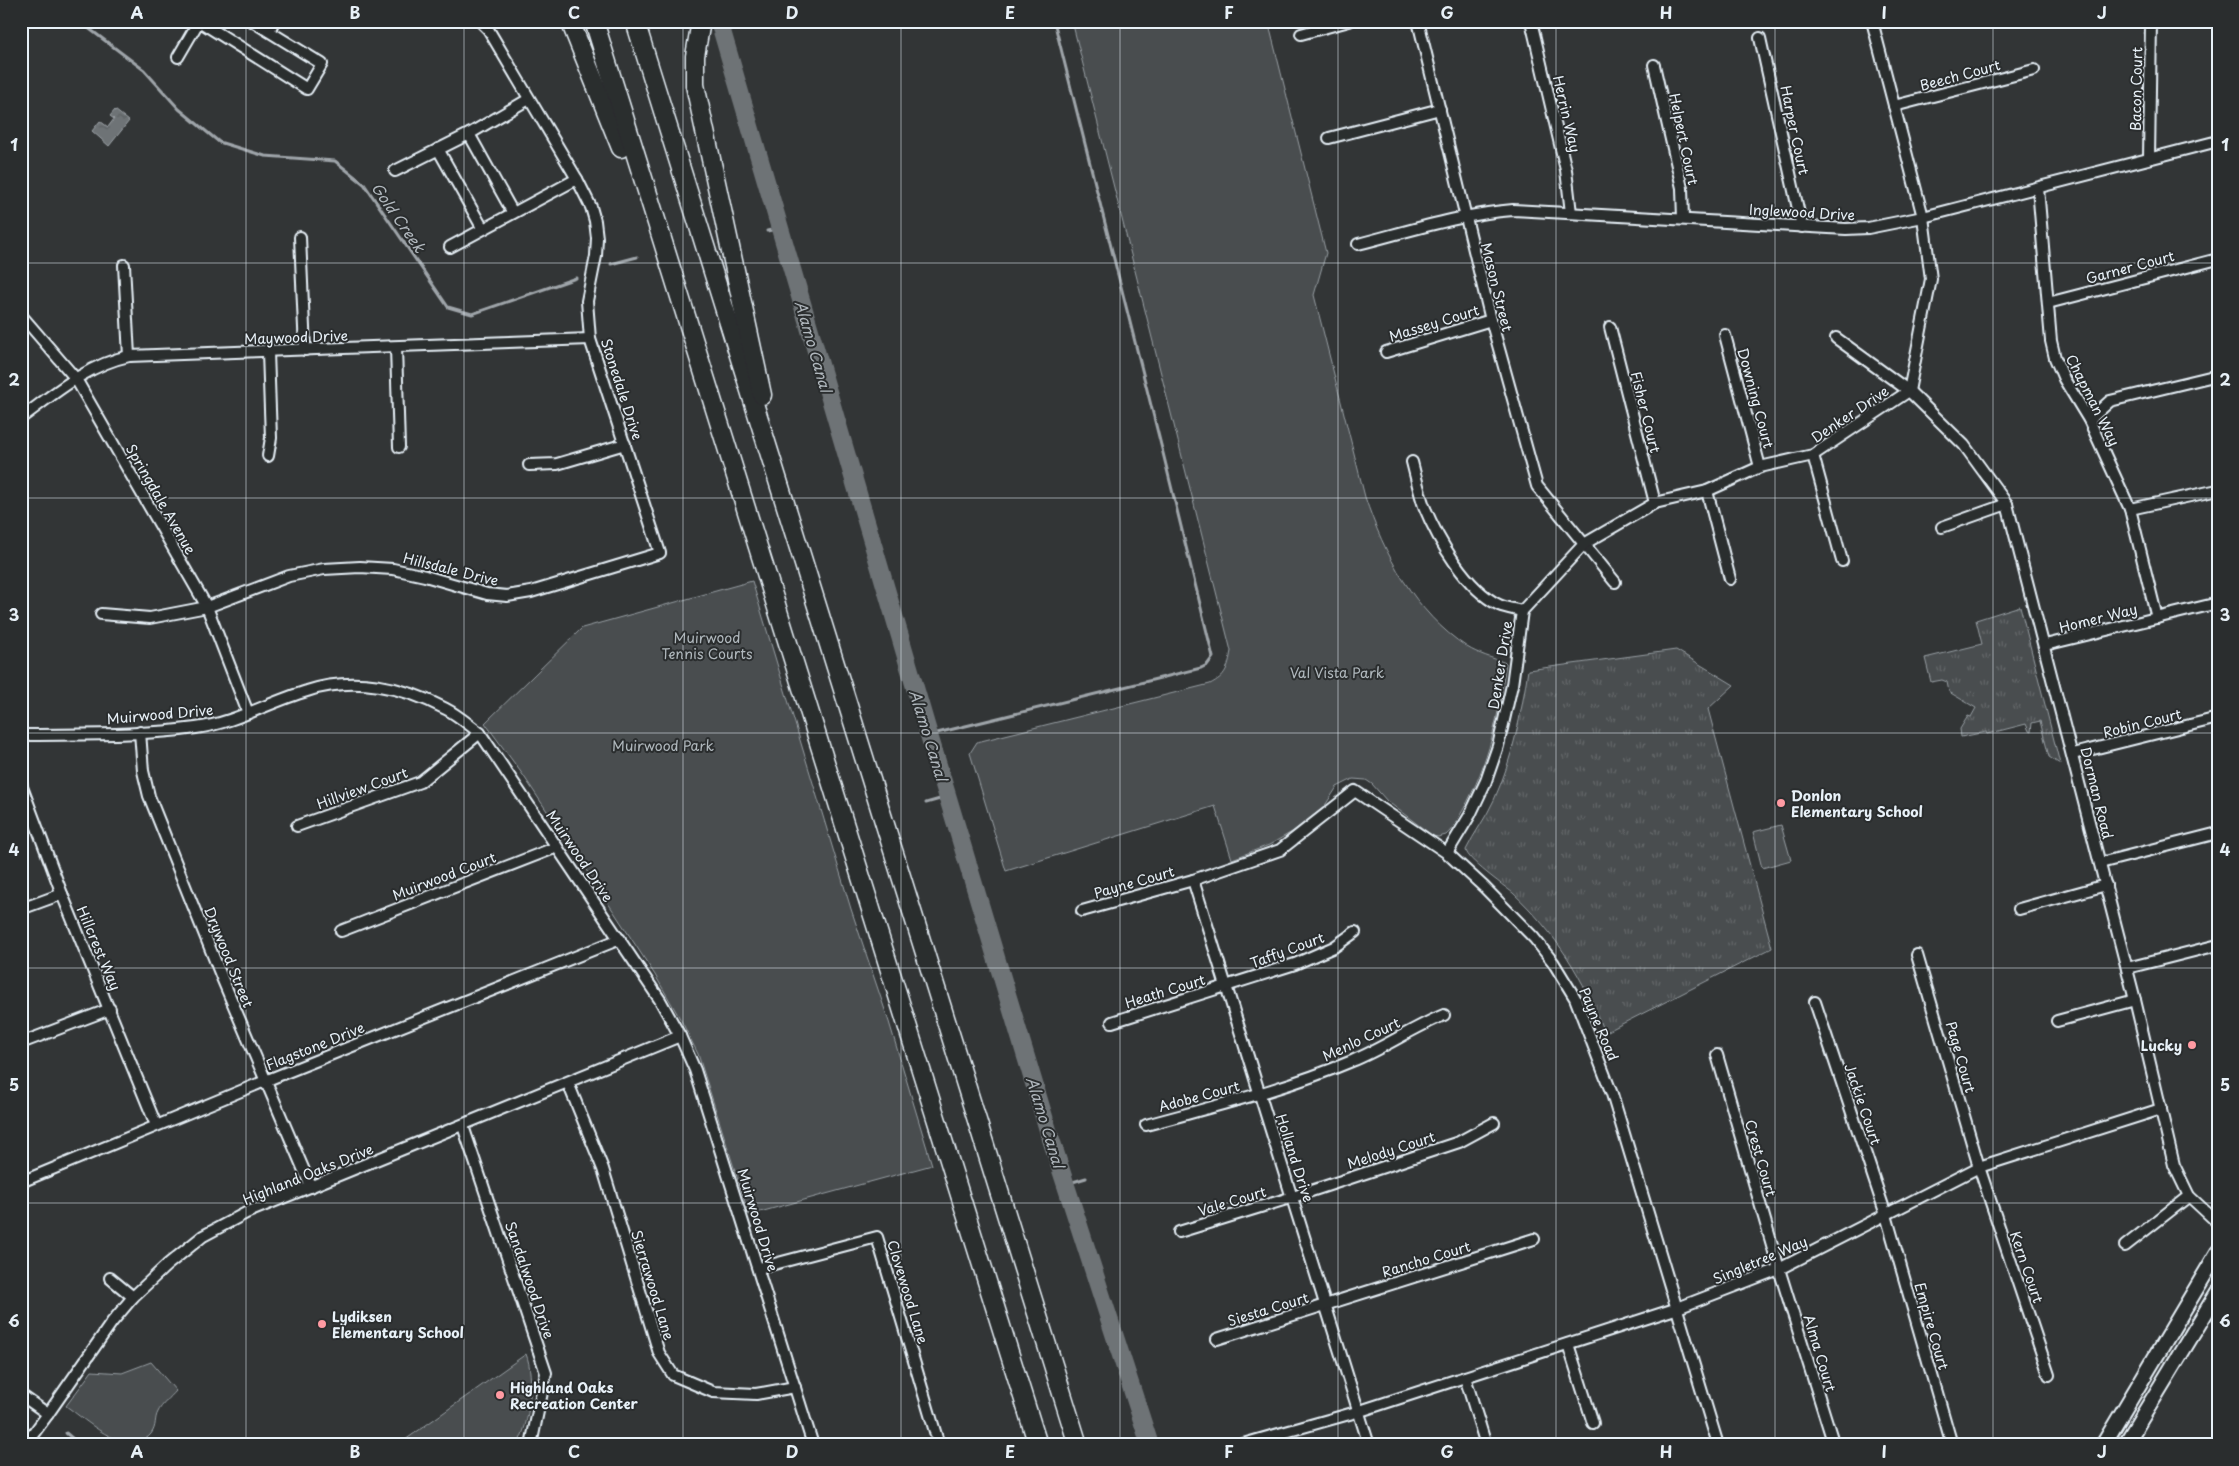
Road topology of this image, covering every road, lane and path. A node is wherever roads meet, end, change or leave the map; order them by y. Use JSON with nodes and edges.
{"nodes":[{"id":1,"x":252,"y":21,"type":"edge"},
{"id":2,"x":274,"y":21,"type":"edge"},
{"id":3,"x":480,"y":21,"type":"edge"},
{"id":4,"x":570,"y":21,"type":"edge"},
{"id":5,"x":594,"y":21,"type":"edge"},
{"id":6,"x":635,"y":21,"type":"edge"},
{"id":7,"x":701,"y":21,"type":"edge"},
{"id":8,"x":1349,"y":21,"type":"edge"},
{"id":9,"x":1418,"y":21,"type":"edge"},
{"id":10,"x":1531,"y":21,"type":"edge"},
{"id":11,"x":1872,"y":21,"type":"edge"},
{"id":12,"x":2151,"y":21,"type":"edge"},
{"id":13,"x":269,"y":31,"type":"junction"},
{"id":14,"x":1301,"y":34,"type":"dead end"},
{"id":15,"x":1760,"y":38,"type":"dead end"},
{"id":16,"x":178,"y":57,"type":"dead end"},
{"id":17,"x":1654,"y":64,"type":"dead end"},
{"id":18,"x":2034,"y":70,"type":"dead end"},
{"id":19,"x":529,"y":99,"type":"junction"},
{"id":20,"x":1894,"y":106,"type":"junction"},
{"id":21,"x":1440,"y":110,"type":"junction"},
{"id":22,"x":469,"y":134,"type":"junction"},
{"id":23,"x":1329,"y":138,"type":"dead end"},
{"id":24,"x":2218,"y":141,"type":"edge"},
{"id":25,"x":438,"y":149,"type":"junction"},
{"id":26,"x":2150,"y":158,"type":"junction"},
{"id":27,"x":395,"y":170,"type":"dead end"},
{"id":28,"x":577,"y":179,"type":"junction"},
{"id":29,"x":2038,"y":188,"type":"junction"},
{"id":30,"x":646,"y":189,"type":"junction"},
{"id":31,"x":513,"y":213,"type":"junction"},
{"id":32,"x":1571,"y":213,"type":"junction"},
{"id":33,"x":1466,"y":217,"type":"junction"},
{"id":34,"x":1923,"y":217,"type":"junction"},
{"id":35,"x":1683,"y":219,"type":"junction"},
{"id":36,"x":1802,"y":227,"type":"junction"},
{"id":37,"x":483,"y":229,"type":"junction"},
{"id":38,"x":300,"y":237,"type":"dead end"},
{"id":39,"x":1358,"y":244,"type":"dead end"},
{"id":40,"x":450,"y":248,"type":"dead end"},
{"id":41,"x":2218,"y":259,"type":"edge"},
{"id":42,"x":124,"y":265,"type":"dead end"},
{"id":43,"x":2048,"y":303,"type":"junction"},
{"id":44,"x":21,"y":315,"type":"edge"},
{"id":45,"x":1490,"y":320,"type":"junction"},
{"id":46,"x":1610,"y":327,"type":"dead end"},
{"id":47,"x":1725,"y":335,"type":"dead end"},
{"id":48,"x":1836,"y":338,"type":"dead end"},
{"id":49,"x":590,"y":340,"type":"junction"},
{"id":50,"x":396,"y":347,"type":"junction"},
{"id":51,"x":305,"y":350,"type":"junction"},
{"id":52,"x":268,"y":352,"type":"junction"},
{"id":53,"x":1386,"y":352,"type":"dead end"},
{"id":54,"x":129,"y":356,"type":"junction"},
{"id":55,"x":2218,"y":375,"type":"edge"},
{"id":56,"x":76,"y":378,"type":"junction"},
{"id":57,"x":1908,"y":391,"type":"junction"},
{"id":58,"x":21,"y":418,"type":"edge"},
{"id":59,"x":2089,"y":420,"type":"junction"},
{"id":60,"x":625,"y":444,"type":"junction"},
{"id":61,"x":399,"y":448,"type":"dead end"},
{"id":62,"x":268,"y":456,"type":"dead end"},
{"id":63,"x":1813,"y":456,"type":"junction"},
{"id":64,"x":771,"y":457,"type":"junction"},
{"id":65,"x":1412,"y":462,"type":"dead end"},
{"id":66,"x":529,"y":465,"type":"dead end"},
{"id":67,"x":1760,"y":467,"type":"junction"},
{"id":68,"x":2218,"y":490,"type":"edge"},
{"id":69,"x":1707,"y":491,"type":"junction"},
{"id":70,"x":1655,"y":503,"type":"junction"},
{"id":71,"x":2007,"y":504,"type":"junction"},
{"id":72,"x":2130,"y":509,"type":"junction"},
{"id":73,"x":1942,"y":527,"type":"dead end"},
{"id":74,"x":1584,"y":544,"type":"junction"},
{"id":75,"x":660,"y":553,"type":"joint"},
{"id":76,"x":1842,"y":561,"type":"dead end"},
{"id":77,"x":1730,"y":579,"type":"dead end"},
{"id":78,"x":1615,"y":582,"type":"dead end"},
{"id":79,"x":2218,"y":603,"type":"edge"},
{"id":80,"x":206,"y":607,"type":"junction"},
{"id":81,"x":1522,"y":611,"type":"junction"},
{"id":82,"x":100,"y":614,"type":"dead end"},
{"id":83,"x":2157,"y":618,"type":"junction"},
{"id":84,"x":2045,"y":646,"type":"junction"},
{"id":85,"x":248,"y":713,"type":"junction"},
{"id":86,"x":2218,"y":718,"type":"edge"},
{"id":87,"x":140,"y":732,"type":"junction"},
{"id":88,"x":480,"y":733,"type":"junction"},
{"id":89,"x":21,"y":735,"type":"edge"},
{"id":90,"x":2072,"y":754,"type":"junction"},
{"id":91,"x":21,"y":781,"type":"edge"},
{"id":92,"x":297,"y":826,"type":"dead end"},
{"id":93,"x":2218,"y":833,"type":"edge"},
{"id":94,"x":557,"y":847,"type":"junction"},
{"id":95,"x":1447,"y":854,"type":"junction"},
{"id":96,"x":2100,"y":862,"type":"junction"},
{"id":97,"x":1193,"y":880,"type":"junction"},
{"id":98,"x":2106,"y":885,"type":"junction"},
{"id":99,"x":62,"y":894,"type":"junction"},
{"id":100,"x":21,"y":909,"type":"edge"},
{"id":101,"x":2020,"y":909,"type":"dead end"},
{"id":102,"x":1082,"y":911,"type":"dead end"},
{"id":103,"x":341,"y":931,"type":"dead end"},
{"id":104,"x":1355,"y":932,"type":"dead end"},
{"id":105,"x":620,"y":939,"type":"junction"},
{"id":106,"x":2218,"y":945,"type":"edge"},
{"id":107,"x":1917,"y":955,"type":"dead end"},
{"id":108,"x":2127,"y":968,"type":"junction"},
{"id":109,"x":1226,"y":986,"type":"junction"},
{"id":110,"x":2135,"y":1000,"type":"junction"},
{"id":111,"x":1815,"y":1002,"type":"dead end"},
{"id":112,"x":110,"y":1009,"type":"junction"},
{"id":113,"x":1444,"y":1015,"type":"dead end"},
{"id":114,"x":2057,"y":1021,"type":"dead end"},
{"id":115,"x":1112,"y":1022,"type":"dead end"},
{"id":116,"x":680,"y":1036,"type":"junction"},
{"id":117,"x":21,"y":1043,"type":"edge"},
{"id":118,"x":1717,"y":1055,"type":"dead end"},
{"id":119,"x":266,"y":1081,"type":"junction"},
{"id":120,"x":568,"y":1083,"type":"junction"},
{"id":121,"x":1260,"y":1094,"type":"junction"},
{"id":122,"x":2161,"y":1109,"type":"junction"},
{"id":123,"x":1494,"y":1123,"type":"dead end"},
{"id":124,"x":156,"y":1125,"type":"junction"},
{"id":125,"x":463,"y":1126,"type":"junction"},
{"id":126,"x":1146,"y":1126,"type":"dead end"},
{"id":127,"x":1979,"y":1167,"type":"junction"},
{"id":128,"x":21,"y":1182,"type":"edge"},
{"id":129,"x":311,"y":1186,"type":"junction"},
{"id":130,"x":2189,"y":1196,"type":"junction"},
{"id":131,"x":1293,"y":1197,"type":"junction"},
{"id":132,"x":1886,"y":1215,"type":"junction"},
{"id":133,"x":2218,"y":1223,"type":"edge"},
{"id":134,"x":1179,"y":1232,"type":"dead end"},
{"id":135,"x":1534,"y":1239,"type":"dead end"},
{"id":136,"x":2125,"y":1246,"type":"dead end"},
{"id":137,"x":2218,"y":1252,"type":"edge"},
{"id":138,"x":759,"y":1268,"type":"junction"},
{"id":139,"x":1779,"y":1269,"type":"junction"},
{"id":140,"x":110,"y":1278,"type":"dead end"},
{"id":141,"x":2218,"y":1292,"type":"edge"},
{"id":142,"x":133,"y":1297,"type":"junction"},
{"id":143,"x":1327,"y":1304,"type":"junction"},
{"id":144,"x":1675,"y":1309,"type":"junction"},
{"id":145,"x":1217,"y":1339,"type":"dead end"},
{"id":146,"x":1568,"y":1344,"type":"junction"},
{"id":147,"x":2050,"y":1375,"type":"dead end"},
{"id":148,"x":1465,"y":1377,"type":"junction"},
{"id":149,"x":795,"y":1387,"type":"junction"},
{"id":150,"x":21,"y":1395,"type":"edge"},
{"id":151,"x":1360,"y":1411,"type":"junction"},
{"id":152,"x":48,"y":1414,"type":"junction"},
{"id":153,"x":1593,"y":1423,"type":"dead end"},
{"id":154,"x":1243,"y":1444,"type":"edge"},
{"id":155,"x":24,"y":1445,"type":"edge"},
{"id":156,"x":531,"y":1445,"type":"edge"},
{"id":157,"x":813,"y":1445,"type":"edge"},
{"id":158,"x":939,"y":1445,"type":"edge"},
{"id":159,"x":1038,"y":1445,"type":"edge"},
{"id":160,"x":1078,"y":1445,"type":"edge"},
{"id":161,"x":1369,"y":1445,"type":"edge"},
{"id":162,"x":1486,"y":1445,"type":"edge"},
{"id":163,"x":1718,"y":1445,"type":"edge"},
{"id":164,"x":1834,"y":1445,"type":"edge"},
{"id":165,"x":1952,"y":1445,"type":"edge"},
{"id":166,"x":2103,"y":1445,"type":"edge"},
{"id":167,"x":2125,"y":1445,"type":"edge"}],
"edges":[{"from":1,"to":13,"type":"street"},
{"from":2,"to":13,"type":"street"},
{"from":3,"to":19,"type":"street","name":"Stonedale Drive"},
{"from":4,"to":30,"type":"highway"},
{"from":5,"to":30,"type":"highway"},
{"from":6,"to":64,"type":"highway"},
{"from":7,"to":64,"type":"highway"},
{"from":8,"to":14,"type":"street"},
{"from":9,"to":21,"type":"street","name":"Mason Street"},
{"from":10,"to":32,"type":"street","name":"Herrin Way"},
{"from":11,"to":20,"type":"street","name":"Denker Drive"},
{"from":12,"to":26,"type":"street","name":"Bacon Court"},
{"from":13,"to":16,"type":"street"},
{"from":15,"to":36,"type":"street","name":"Harper Court"},
{"from":17,"to":35,"type":"street","name":"Helpert Court"},
{"from":18,"to":20,"type":"street","name":"Beech Court"},
{"from":19,"to":22,"type":"street"},
{"from":19,"to":28,"type":"street","name":"Stonedale Drive"},
{"from":20,"to":34,"type":"street","name":"Denker Drive"},
{"from":21,"to":23,"type":"street"},
{"from":21,"to":33,"type":"street","name":"Mason Street"},
{"from":22,"to":25,"type":"street"},
{"from":22,"to":31,"type":"street"},
{"from":24,"to":26,"type":"street","name":"Inglewood Drive"},
{"from":25,"to":27,"type":"street"},
{"from":25,"to":37,"type":"street"},
{"from":26,"to":29,"type":"street","name":"Inglewood Drive"},
{"from":28,"to":31,"type":"street"},
{"from":28,"to":49,"type":"street","name":"Stonedale Drive"},
{"from":29,"to":34,"type":"street","name":"Inglewood Drive"},
{"from":29,"to":43,"type":"street","name":"Chapman Way"},
{"from":30,"to":159,"type":"highway"},
{"from":31,"to":37,"type":"street"},
{"from":32,"to":33,"type":"street","name":"Inglewood Drive"},
{"from":32,"to":35,"type":"street","name":"Inglewood Drive"},
{"from":33,"to":39,"type":"street","name":"Inglewood Drive"},
{"from":33,"to":45,"type":"street","name":"Mason Street"},
{"from":34,"to":36,"type":"street","name":"Inglewood Drive"},
{"from":34,"to":57,"type":"street","name":"Denker Drive"},
{"from":35,"to":36,"type":"street","name":"Inglewood Drive"},
{"from":37,"to":40,"type":"street"},
{"from":38,"to":51,"type":"street"},
{"from":41,"to":43,"type":"street","name":"Garner Court"},
{"from":42,"to":54,"type":"street"},
{"from":43,"to":59,"type":"street","name":"Chapman Way"},
{"from":44,"to":56,"type":"street","name":"Springdale Avenue"},
{"from":45,"to":53,"type":"street","name":"Massey Court"},
{"from":45,"to":74,"type":"street","name":"Mason Street"},
{"from":46,"to":70,"type":"street","name":"Fisher Court"},
{"from":47,"to":67,"type":"street","name":"Downing Court"},
{"from":48,"to":57,"type":"street","name":"Dorman Road"},
{"from":49,"to":50,"type":"street","name":"Maywood Drive"},
{"from":49,"to":60,"type":"street","name":"Stonedale Drive"},
{"from":50,"to":51,"type":"street","name":"Maywood Drive"},
{"from":50,"to":61,"type":"street"},
{"from":51,"to":52,"type":"street","name":"Maywood Drive"},
{"from":52,"to":54,"type":"street","name":"Maywood Drive"},
{"from":52,"to":62,"type":"street"},
{"from":54,"to":56,"type":"street","name":"Maywood Drive"},
{"from":55,"to":59,"type":"street"},
{"from":56,"to":58,"type":"street","name":"Maywood Drive"},
{"from":56,"to":80,"type":"street","name":"Springdale Avenue"},
{"from":57,"to":63,"type":"street","name":"Denker Drive"},
{"from":57,"to":71,"type":"street","name":"Dorman Road"},
{"from":59,"to":72,"type":"street","name":"Chapman Way"},
{"from":60,"to":66,"type":"street"},
{"from":60,"to":75,"type":"street","name":"Stonedale Drive"},
{"from":63,"to":67,"type":"street","name":"Denker Drive"},
{"from":63,"to":76,"type":"street"},
{"from":64,"to":160,"type":"highway"},
{"from":65,"to":81,"type":"street"},
{"from":67,"to":69,"type":"street","name":"Denker Drive"},
{"from":68,"to":72,"type":"street"},
{"from":69,"to":70,"type":"street","name":"Denker Drive"},
{"from":69,"to":77,"type":"street"},
{"from":70,"to":74,"type":"street","name":"Denker Drive"},
{"from":71,"to":73,"type":"street"},
{"from":71,"to":84,"type":"street","name":"Dorman Road"},
{"from":72,"to":83,"type":"street","name":"Chapman Way"},
{"from":74,"to":78,"type":"street","name":"Mason Street"},
{"from":74,"to":81,"type":"street","name":"Denker Drive"},
{"from":75,"to":80,"type":"street","name":"Hillsdale Drive"},
{"from":79,"to":83,"type":"street","name":"Homer Way"},
{"from":80,"to":82,"type":"street","name":"Hillsdale Drive"},
{"from":80,"to":85,"type":"street","name":"Springdale Avenue"},
{"from":81,"to":95,"type":"street","name":"Denker Drive"},
{"from":83,"to":84,"type":"street","name":"Homer Way"},
{"from":84,"to":90,"type":"street","name":"Dorman Road"},
{"from":85,"to":87,"type":"street","name":"Muirwood Drive"},
{"from":85,"to":88,"type":"street","name":"Muirwood Drive"},
{"from":86,"to":90,"type":"street","name":"Robin Court"},
{"from":87,"to":89,"type":"street","name":"Muirwood Drive"},
{"from":87,"to":119,"type":"street","name":"Drywood Street"},
{"from":88,"to":92,"type":"street","name":"Hillview Court"},
{"from":88,"to":94,"type":"street","name":"Muirwood Drive"},
{"from":90,"to":96,"type":"street","name":"Dorman Road"},
{"from":91,"to":99,"type":"street","name":"Hillcrest Way"},
{"from":93,"to":96,"type":"street"},
{"from":94,"to":103,"type":"street","name":"Muirwood Court"},
{"from":94,"to":105,"type":"street","name":"Muirwood Drive"},
{"from":95,"to":97,"type":"street","name":"Payne Road"},
{"from":95,"to":144,"type":"street","name":"Payne Road"},
{"from":96,"to":98,"type":"street","name":"Dorman Road"},
{"from":97,"to":102,"type":"street","name":"Payne Court"},
{"from":97,"to":109,"type":"street","name":"Holland Drive"},
{"from":98,"to":101,"type":"street"},
{"from":98,"to":108,"type":"street","name":"Dorman Road"},
{"from":99,"to":100,"type":"street"},
{"from":99,"to":112,"type":"street","name":"Hillcrest Way"},
{"from":104,"to":109,"type":"street","name":"Taffy Court"},
{"from":105,"to":116,"type":"street","name":"Muirwood Drive"},
{"from":105,"to":119,"type":"street","name":"Flagstone Drive"},
{"from":106,"to":108,"type":"street"},
{"from":107,"to":127,"type":"street","name":"Page Court"},
{"from":108,"to":110,"type":"street","name":"Dorman Road"},
{"from":109,"to":115,"type":"street","name":"Heath Court"},
{"from":109,"to":121,"type":"street","name":"Holland Drive"},
{"from":110,"to":114,"type":"street"},
{"from":110,"to":122,"type":"street","name":"Dorman Road"},
{"from":111,"to":132,"type":"street","name":"Jackie Court"},
{"from":112,"to":117,"type":"street"},
{"from":112,"to":124,"type":"street","name":"Hillcrest Way"},
{"from":113,"to":121,"type":"street","name":"Menlo Court"},
{"from":116,"to":120,"type":"street","name":"Highland Oaks Drive"},
{"from":116,"to":138,"type":"street","name":"Muirwood Drive"},
{"from":118,"to":139,"type":"street","name":"Crest Court"},
{"from":119,"to":124,"type":"street","name":"Flagstone Drive"},
{"from":119,"to":129,"type":"street","name":"Drywood Street"},
{"from":120,"to":125,"type":"street","name":"Highland Oaks Drive"},
{"from":120,"to":149,"type":"street","name":"Sierrawood Lane"},
{"from":121,"to":126,"type":"street","name":"Adobe Court"},
{"from":121,"to":131,"type":"street","name":"Holland Drive"},
{"from":122,"to":127,"type":"street","name":"Singletree Way"},
{"from":122,"to":130,"type":"street","name":"Dorman Road"},
{"from":123,"to":131,"type":"street","name":"Melody Court"},
{"from":124,"to":128,"type":"street","name":"Flagstone Drive"},
{"from":125,"to":129,"type":"street","name":"Highland Oaks Drive"},
{"from":125,"to":156,"type":"street","name":"Sandalwood Drive"},
{"from":127,"to":132,"type":"street","name":"Singletree Way"},
{"from":127,"to":147,"type":"street","name":"Kern Court"},
{"from":129,"to":142,"type":"street","name":"Highland Oaks Drive"},
{"from":130,"to":133,"type":"street","name":"Dorman Road"},
{"from":130,"to":136,"type":"street"},
{"from":131,"to":134,"type":"street","name":"Vale Court"},
{"from":131,"to":143,"type":"street","name":"Holland Drive"},
{"from":132,"to":139,"type":"street","name":"Singletree Way"},
{"from":132,"to":165,"type":"street","name":"Empire Court"},
{"from":135,"to":143,"type":"street","name":"Rancho Court"},
{"from":137,"to":166,"type":"main road"},
{"from":138,"to":149,"type":"street","name":"Muirwood Drive"},
{"from":138,"to":158,"type":"street","name":"Clovewood Lane"},
{"from":139,"to":144,"type":"street","name":"Singletree Way"},
{"from":139,"to":164,"type":"street","name":"Alma Court"},
{"from":140,"to":142,"type":"street"},
{"from":141,"to":167,"type":"main road"},
{"from":142,"to":152,"type":"street","name":"Highland Oaks Drive"},
{"from":143,"to":145,"type":"street","name":"Siesta Court"},
{"from":143,"to":151,"type":"street","name":"Holland Drive"},
{"from":144,"to":146,"type":"street","name":"Singletree Way"},
{"from":144,"to":163,"type":"street","name":"Payne Road"},
{"from":146,"to":148,"type":"street","name":"Singletree Way"},
{"from":146,"to":153,"type":"street"},
{"from":148,"to":151,"type":"street","name":"Singletree Way"},
{"from":148,"to":162,"type":"street"},
{"from":149,"to":157,"type":"street","name":"Muirwood Drive"},
{"from":150,"to":152,"type":"street"},
{"from":151,"to":154,"type":"street","name":"Singletree Way"},
{"from":151,"to":161,"type":"street","name":"Holland Drive"},
{"from":152,"to":155,"type":"street","name":"Highland Oaks Drive"}]}
